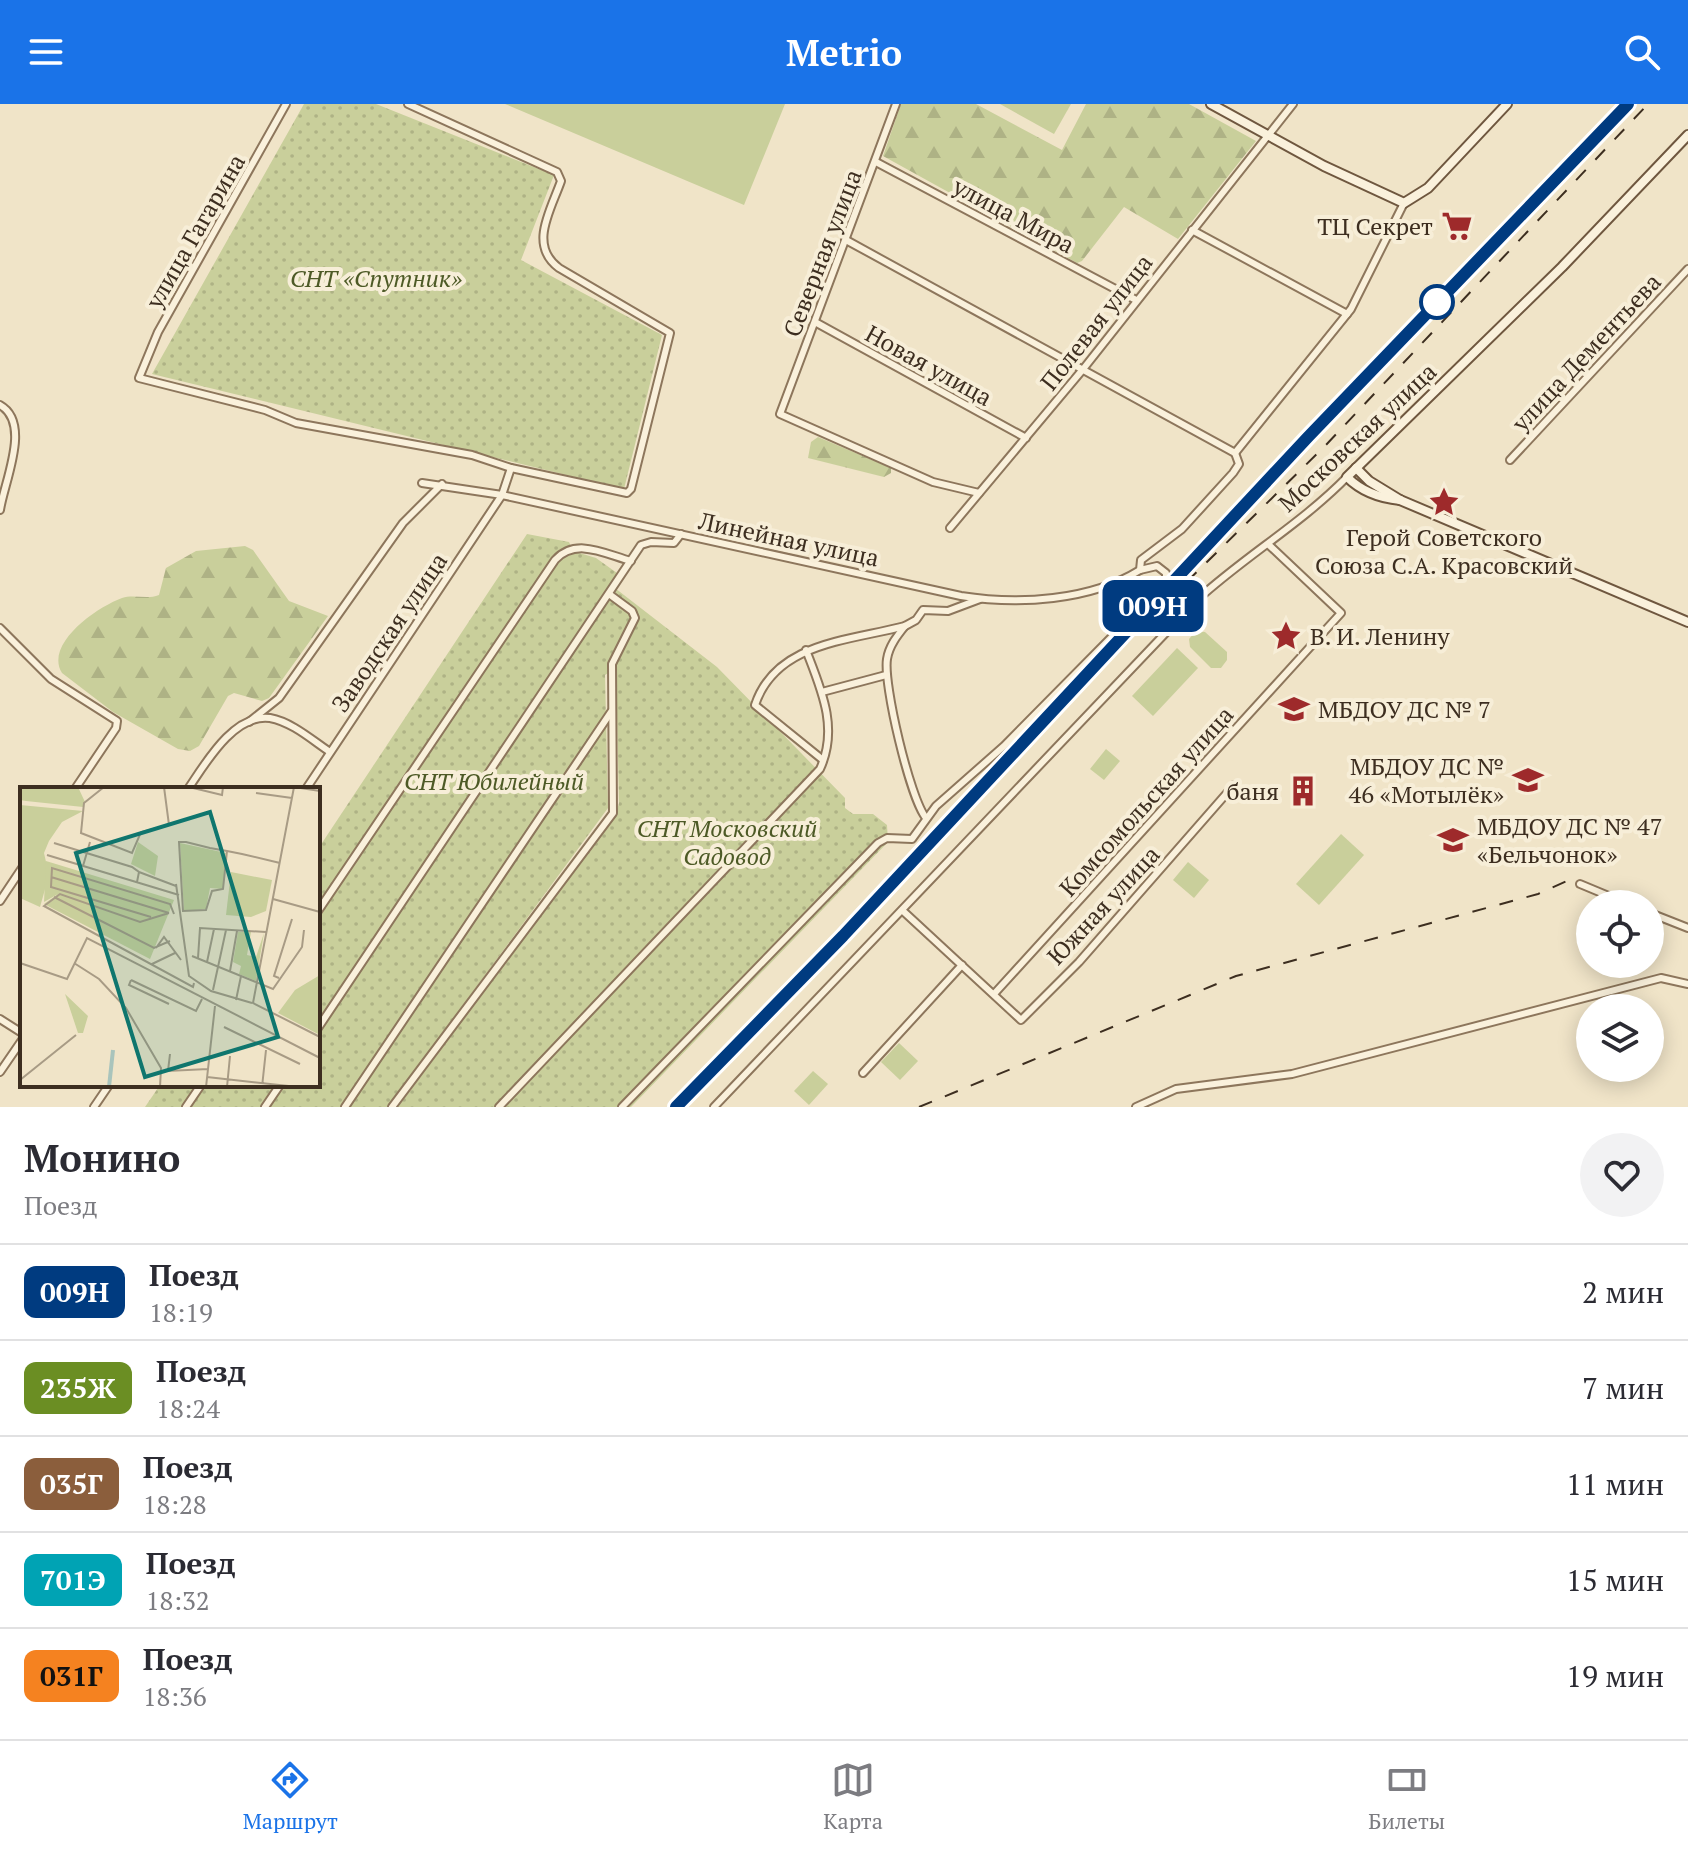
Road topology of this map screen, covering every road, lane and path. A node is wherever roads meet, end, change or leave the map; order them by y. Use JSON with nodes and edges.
{"nodes":[{"id":1,"x":286,"y":104,"type":"edge"},
{"id":2,"x":408,"y":104,"type":"edge"},
{"id":3,"x":896,"y":104,"type":"edge"},
{"id":4,"x":1211,"y":104,"type":"edge"},
{"id":5,"x":1293,"y":104,"type":"edge"},
{"id":6,"x":1507,"y":104,"type":"edge"},
{"id":7,"x":1688,"y":135,"type":"edge"},
{"id":8,"x":1269,"y":136,"type":"junction"},
{"id":9,"x":876,"y":162,"type":"junction"},
{"id":10,"x":1406,"y":205,"type":"junction"},
{"id":11,"x":1192,"y":230,"type":"junction"},
{"id":12,"x":846,"y":240,"type":"junction"},
{"id":13,"x":1688,"y":269,"type":"edge"},
{"id":14,"x":1136,"y":300,"type":"junction"},
{"id":15,"x":1347,"y":314,"type":"junction"},
{"id":16,"x":815,"y":322,"type":"junction"},
{"id":17,"x":1084,"y":368,"type":"junction"},
{"id":18,"x":0,"y":405,"type":"edge"},
{"id":19,"x":1026,"y":438,"type":"junction"},
{"id":20,"x":1235,"y":453,"type":"junction"},
{"id":21,"x":1510,"y":460,"type":"dead end"},
{"id":22,"x":511,"y":468,"type":"junction"},
{"id":23,"x":1356,"y":468,"type":"junction"},
{"id":24,"x":1347,"y":477,"type":"junction"},
{"id":25,"x":422,"y":483,"type":"dead end"},
{"id":26,"x":442,"y":484,"type":"junction"},
{"id":27,"x":979,"y":493,"type":"junction"},
{"id":28,"x":502,"y":495,"type":"junction"},
{"id":29,"x":1400,"y":500,"type":"junction"},
{"id":30,"x":0,"y":510,"type":"edge"},
{"id":31,"x":950,"y":528,"type":"dead end"},
{"id":32,"x":681,"y":534,"type":"junction"},
{"id":33,"x":1168,"y":541,"type":"junction"},
{"id":34,"x":1269,"y":545,"type":"junction"},
{"id":35,"x":631,"y":561,"type":"junction"},
{"id":36,"x":1140,"y":567,"type":"junction"},
{"id":37,"x":1161,"y":568,"type":"junction"},
{"id":38,"x":609,"y":594,"type":"junction"},
{"id":39,"x":980,"y":599,"type":"junction"},
{"id":40,"x":1688,"y":622,"type":"edge"},
{"id":41,"x":905,"y":626,"type":"junction"},
{"id":42,"x":0,"y":628,"type":"edge"},
{"id":43,"x":806,"y":650,"type":"junction"},
{"id":44,"x":886,"y":675,"type":"junction"},
{"id":45,"x":822,"y":692,"type":"junction"},
{"id":46,"x":611,"y":712,"type":"junction"},
{"id":47,"x":249,"y":722,"type":"junction"},
{"id":48,"x":330,"y":752,"type":"junction"},
{"id":49,"x":823,"y":760,"type":"junction"},
{"id":50,"x":1234,"y":785,"type":"dead end"},
{"id":51,"x":76,"y":787,"type":"edge"},
{"id":52,"x":189,"y":787,"type":"edge"},
{"id":53,"x":307,"y":787,"type":"edge"},
{"id":54,"x":926,"y":818,"type":"junction"},
{"id":55,"x":20,"y":871,"type":"edge"},
{"id":56,"x":1580,"y":884,"type":"dead end"},
{"id":57,"x":1594,"y":890,"type":"edge"},
{"id":58,"x":0,"y":901,"type":"edge"},
{"id":59,"x":320,"y":908,"type":"edge"},
{"id":60,"x":903,"y":911,"type":"junction"},
{"id":61,"x":1664,"y":919,"type":"edge"},
{"id":62,"x":1688,"y":928,"type":"edge"},
{"id":63,"x":962,"y":965,"type":"junction"},
{"id":64,"x":1688,"y":984,"type":"edge"},
{"id":65,"x":994,"y":994,"type":"junction"},
{"id":66,"x":0,"y":1019,"type":"edge"},
{"id":67,"x":320,"y":1025,"type":"edge"},
{"id":68,"x":20,"y":1032,"type":"edge"},
{"id":69,"x":20,"y":1043,"type":"edge"},
{"id":70,"x":0,"y":1072,"type":"edge"},
{"id":71,"x":863,"y":1073,"type":"dead end"},
{"id":72,"x":104,"y":1087,"type":"edge"},
{"id":73,"x":200,"y":1087,"type":"edge"},
{"id":74,"x":279,"y":1087,"type":"edge"},
{"id":75,"x":94,"y":1107,"type":"edge"},
{"id":76,"x":186,"y":1107,"type":"edge"},
{"id":77,"x":265,"y":1107,"type":"edge"},
{"id":78,"x":345,"y":1107,"type":"edge"},
{"id":79,"x":392,"y":1107,"type":"edge"},
{"id":80,"x":499,"y":1107,"type":"edge"},
{"id":81,"x":622,"y":1107,"type":"edge"},
{"id":82,"x":714,"y":1107,"type":"edge"},
{"id":83,"x":1136,"y":1107,"type":"edge"}],
"edges":[{"from":1,"to":22,"type":"street","name":"улица Гагарина"},
{"from":2,"to":22,"type":"street"},
{"from":3,"to":9,"type":"street","name":"Северная улица"},
{"from":4,"to":8,"type":"street"},
{"from":5,"to":8,"type":"street","name":"Полевая улица"},
{"from":6,"to":10,"type":"street"},
{"from":7,"to":23,"type":"street","name":"Московская улица"},
{"from":8,"to":10,"type":"street"},
{"from":8,"to":11,"type":"street","name":"Полевая улица"},
{"from":9,"to":12,"type":"street","name":"Северная улица"},
{"from":9,"to":14,"type":"street","name":"улица Мира"},
{"from":10,"to":15,"type":"street"},
{"from":11,"to":14,"type":"street","name":"Полевая улица"},
{"from":11,"to":15,"type":"street"},
{"from":12,"to":16,"type":"street","name":"Северная улица"},
{"from":12,"to":17,"type":"street"},
{"from":13,"to":21,"type":"street","name":"улица Дементьева"},
{"from":14,"to":17,"type":"street","name":"Полевая улица"},
{"from":15,"to":20,"type":"street"},
{"from":16,"to":19,"type":"street","name":"Новая улица"},
{"from":16,"to":27,"type":"street","name":"Северная улица"},
{"from":17,"to":19,"type":"street","name":"Полевая улица"},
{"from":17,"to":20,"type":"street"},
{"from":18,"to":30,"type":"street"},
{"from":19,"to":27,"type":"street","name":"Полевая улица"},
{"from":20,"to":33,"type":"street"},
{"from":22,"to":28,"type":"street","name":"Заводская улица"},
{"from":23,"to":24,"type":"street","name":"Московская улица"},
{"from":23,"to":29,"type":"street"},
{"from":24,"to":29,"type":"street"},
{"from":24,"to":34,"type":"street","name":"Московская улица"},
{"from":25,"to":26,"type":"street","name":"Линейная улица"},
{"from":26,"to":28,"type":"street","name":"Линейная улица"},
{"from":26,"to":47,"type":"street"},
{"from":27,"to":31,"type":"street","name":"Полевая улица"},
{"from":28,"to":32,"type":"street","name":"Линейная улица"},
{"from":28,"to":48,"type":"street","name":"Заводская улица"},
{"from":29,"to":40,"type":"street"},
{"from":32,"to":35,"type":"street"},
{"from":32,"to":39,"type":"street","name":"Линейная улица"},
{"from":33,"to":36,"type":"street"},
{"from":33,"to":37,"type":"street"},
{"from":34,"to":60,"type":"street","name":"Московская улица"},
{"from":34,"to":65,"type":"street","name":"Комсомольская улица"},
{"from":35,"to":38,"type":"street"},
{"from":35,"to":59,"type":"street"},
{"from":36,"to":37,"type":"street"},
{"from":36,"to":39,"type":"street","name":"Линейная улица"},
{"from":37,"to":54,"type":"street"},
{"from":38,"to":46,"type":"street"},
{"from":38,"to":67,"type":"street"},
{"from":39,"to":41,"type":"street"},
{"from":41,"to":43,"type":"street"},
{"from":41,"to":44,"type":"street"},
{"from":42,"to":51,"type":"street"},
{"from":43,"to":45,"type":"street"},
{"from":43,"to":49,"type":"street"},
{"from":44,"to":45,"type":"street"},
{"from":44,"to":54,"type":"street"},
{"from":45,"to":49,"type":"street"},
{"from":46,"to":78,"type":"street"},
{"from":46,"to":79,"type":"street"},
{"from":47,"to":48,"type":"street"},
{"from":47,"to":52,"type":"street"},
{"from":48,"to":53,"type":"street","name":"Заводская улица"},
{"from":49,"to":80,"type":"street"},
{"from":50,"to":65,"type":"street","name":"Южная улица"},
{"from":54,"to":81,"type":"street"},
{"from":55,"to":58,"type":"street"},
{"from":56,"to":57,"type":"street"},
{"from":60,"to":63,"type":"street"},
{"from":60,"to":82,"type":"street","name":"Московская улица"},
{"from":61,"to":62,"type":"street"},
{"from":63,"to":65,"type":"street"},
{"from":63,"to":71,"type":"street"},
{"from":64,"to":83,"type":"street"},
{"from":66,"to":68,"type":"street"},
{"from":69,"to":70,"type":"street"},
{"from":72,"to":75,"type":"street"},
{"from":73,"to":76,"type":"street"},
{"from":74,"to":77,"type":"street"}]}
